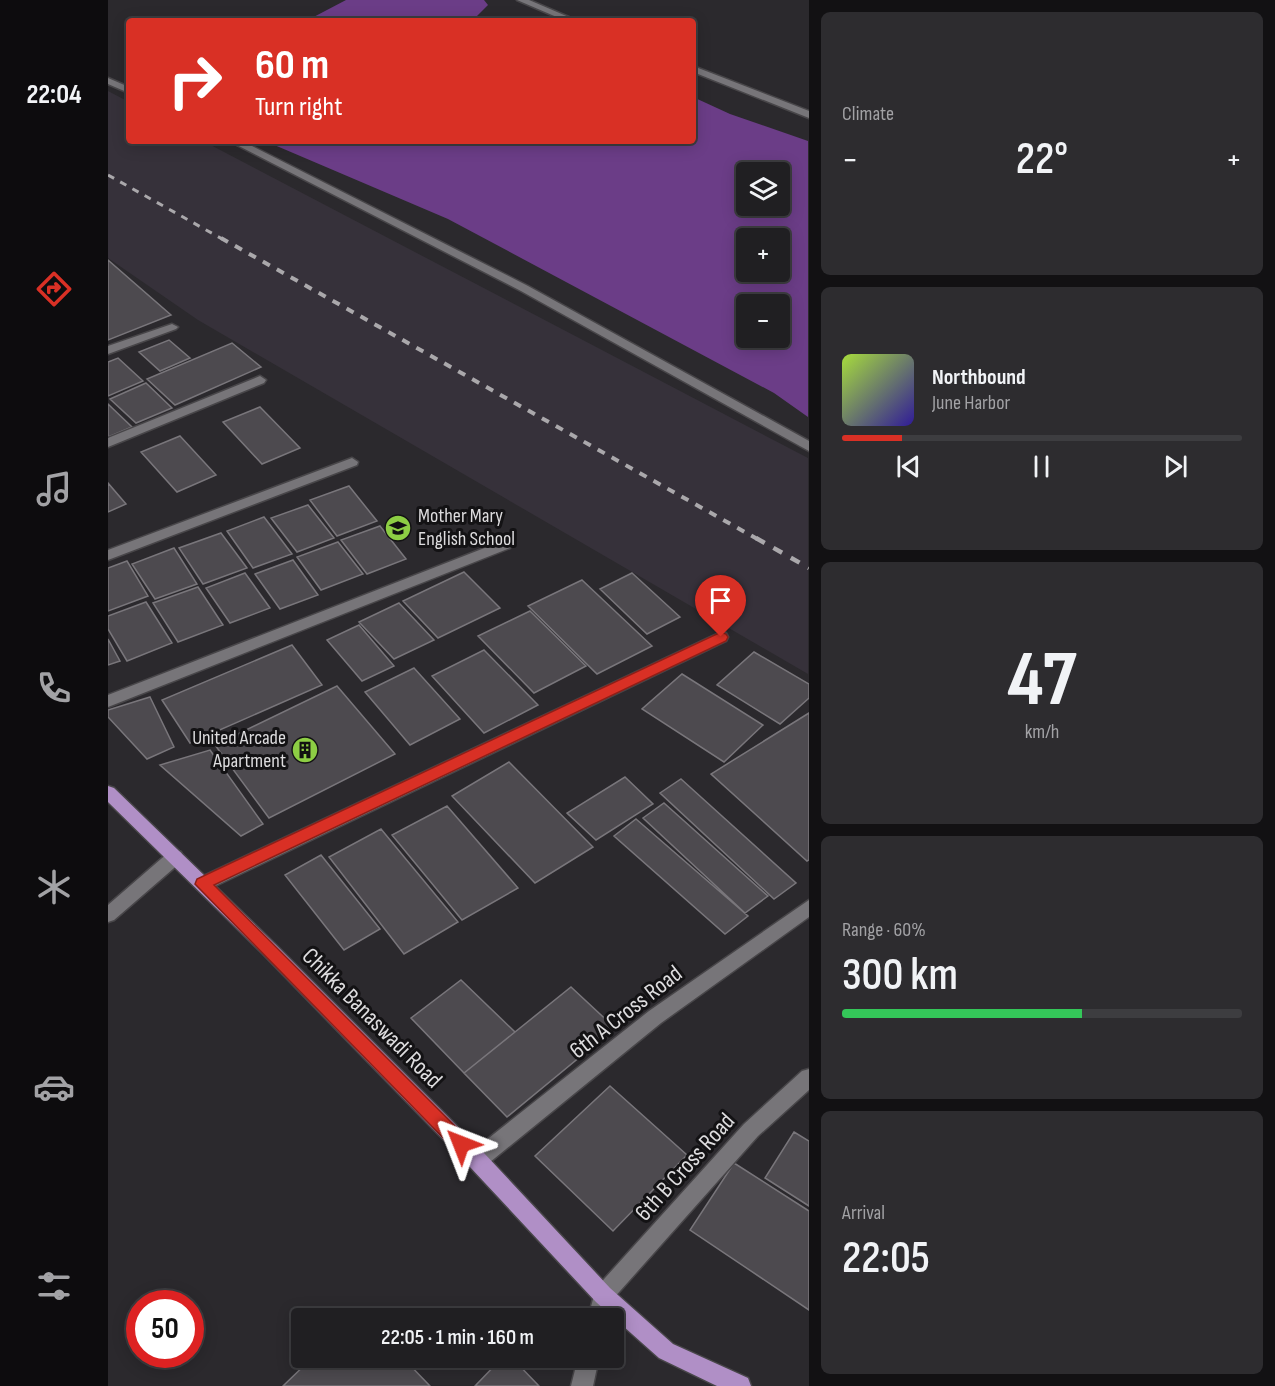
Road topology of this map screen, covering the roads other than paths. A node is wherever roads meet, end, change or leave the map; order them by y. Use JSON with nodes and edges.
{"nodes":[{"id":1,"x":521,"y":0,"type":"edge"},
{"id":2,"x":566,"y":18,"type":"edge"},
{"id":3,"x":696,"y":70,"type":"edge"},
{"id":4,"x":108,"y":81,"type":"edge"},
{"id":5,"x":126,"y":89,"type":"edge"},
{"id":6,"x":808,"y":115,"type":"edge"},
{"id":7,"x":240,"y":144,"type":"edge"},
{"id":8,"x":172,"y":327,"type":"dead end"},
{"id":9,"x":108,"y":350,"type":"edge"},
{"id":10,"x":260,"y":380,"type":"dead end"},
{"id":11,"x":108,"y":443,"type":"edge"},
{"id":12,"x":808,"y":447,"type":"edge"},
{"id":13,"x":352,"y":462,"type":"dead end"},
{"id":14,"x":505,"y":545,"type":"dead end"},
{"id":15,"x":108,"y":555,"type":"edge"},
{"id":16,"x":721,"y":637,"type":"dead end"},
{"id":17,"x":108,"y":701,"type":"edge"},
{"id":18,"x":108,"y":792,"type":"edge"},
{"id":19,"x":175,"y":857,"type":"junction"},
{"id":20,"x":203,"y":884,"type":"junction"},
{"id":21,"x":808,"y":907,"type":"edge"},
{"id":22,"x":108,"y":915,"type":"edge"},
{"id":23,"x":808,"y":1077,"type":"edge"},
{"id":24,"x":477,"y":1160,"type":"junction"},
{"id":25,"x":603,"y":1294,"type":"junction"},
{"id":26,"x":600,"y":1308,"type":"edge"},
{"id":27,"x":586,"y":1368,"type":"edge"},
{"id":28,"x":582,"y":1386,"type":"edge"},
{"id":29,"x":740,"y":1386,"type":"edge"}],
"edges":[{"from":1,"to":2,"type":"street"},
{"from":3,"to":6,"type":"street"},
{"from":4,"to":5,"type":"street"},
{"from":7,"to":12,"type":"street"},
{"from":8,"to":9,"type":"street"},
{"from":10,"to":11,"type":"street"},
{"from":13,"to":15,"type":"street"},
{"from":14,"to":17,"type":"street"},
{"from":16,"to":20,"type":"street"},
{"from":18,"to":19,"type":"main road","name":"Chikka Banaswadi Road"},
{"from":19,"to":20,"type":"main road","name":"Chikka Banaswadi Road"},
{"from":19,"to":22,"type":"street"},
{"from":20,"to":24,"type":"main road","name":"Chikka Banaswadi Road"},
{"from":21,"to":24,"type":"street","name":"6th A Cross Road"},
{"from":23,"to":25,"type":"street","name":"6th B Cross Road"},
{"from":24,"to":25,"type":"main road","name":"Chikka Banaswadi Road"},
{"from":25,"to":26,"type":"street"},
{"from":25,"to":29,"type":"main road","name":"Chikka Banaswadi Road"},
{"from":27,"to":28,"type":"street"}]}
